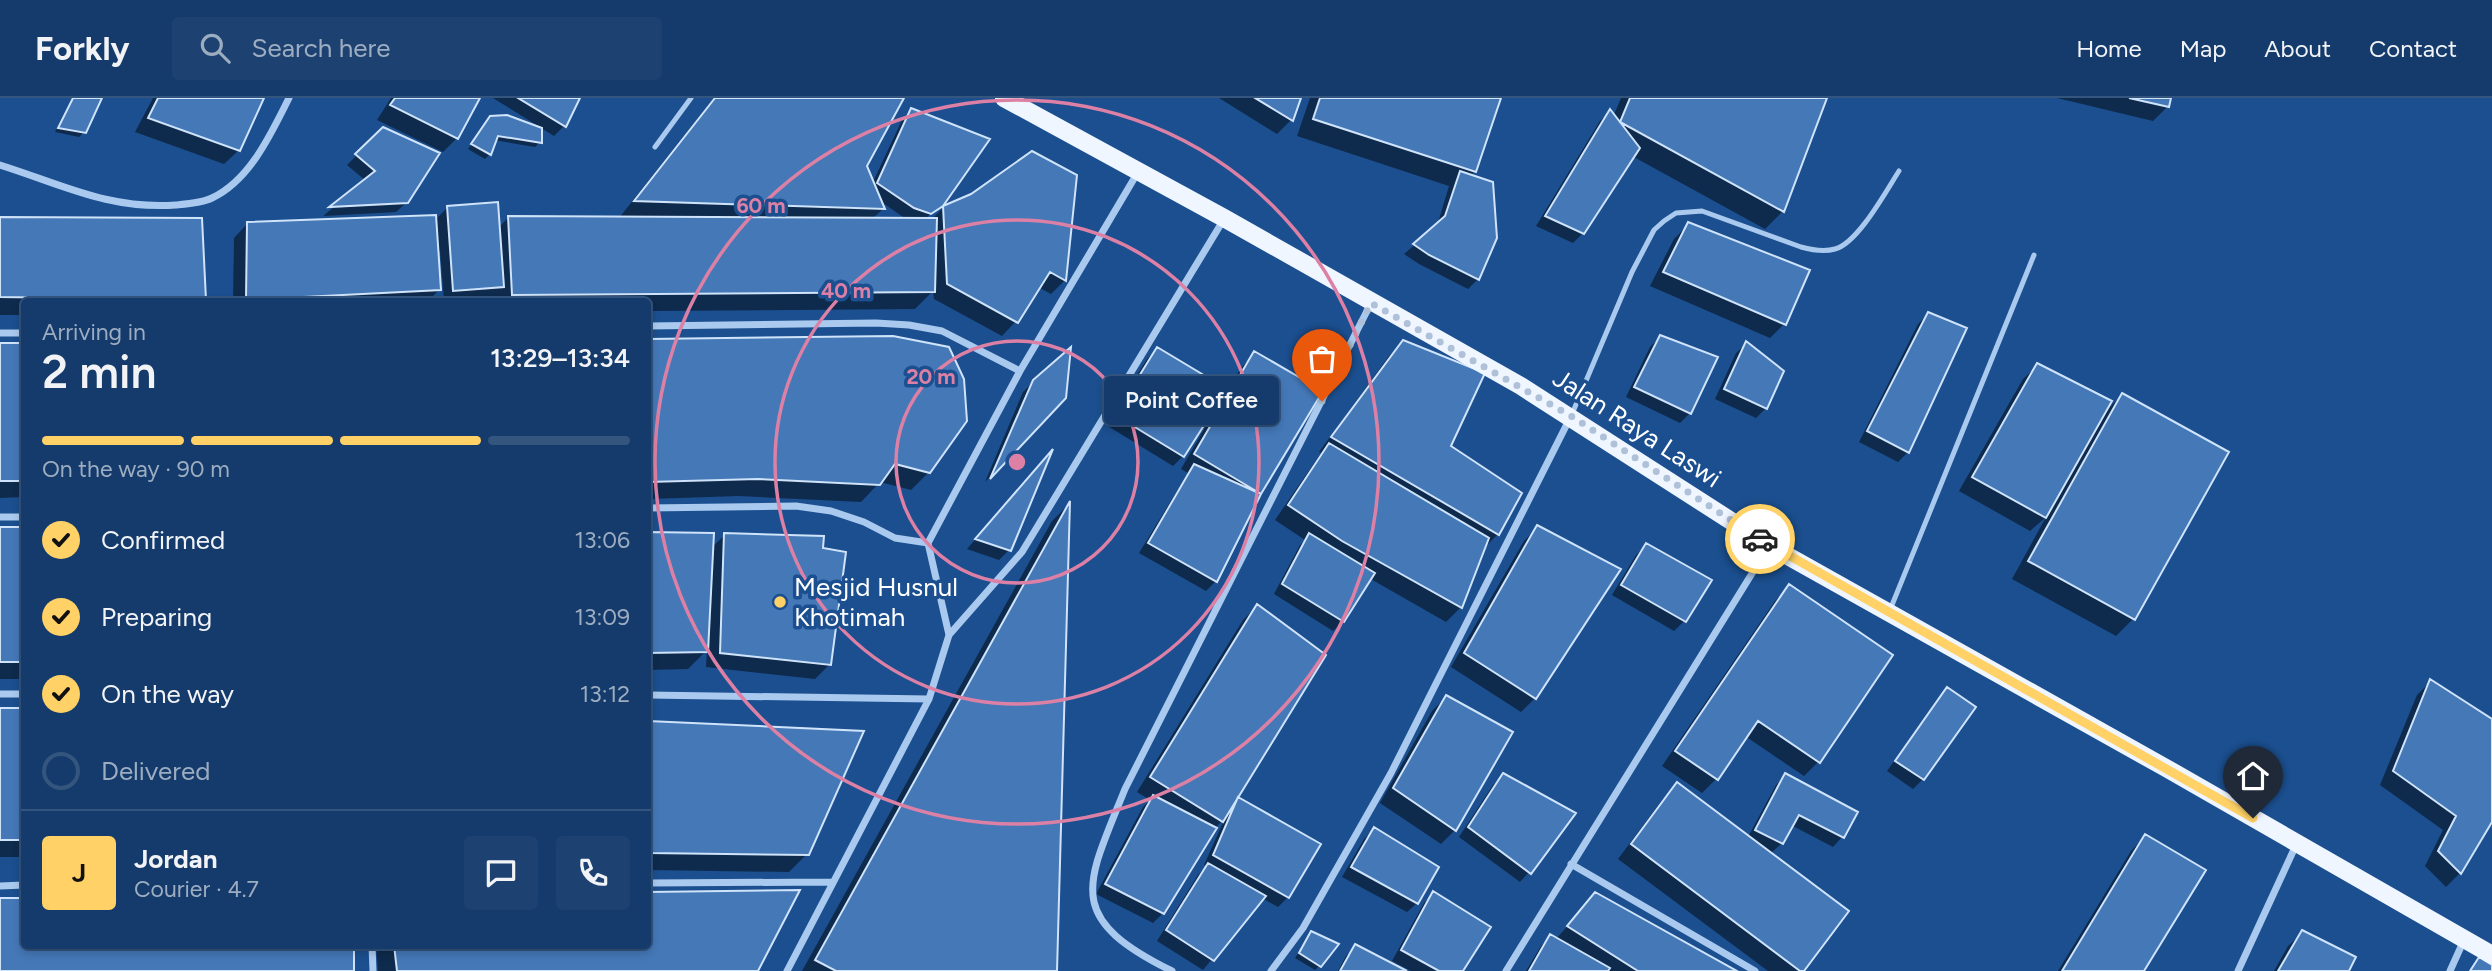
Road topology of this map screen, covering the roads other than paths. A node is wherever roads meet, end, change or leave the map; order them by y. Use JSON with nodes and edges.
{"nodes":[{"id":1,"x":289,"y":98,"type":"edge"},
{"id":2,"x":691,"y":98,"type":"edge"},
{"id":3,"x":1013,"y":100,"type":"edge"},
{"id":4,"x":655,"y":147,"type":"dead end"},
{"id":5,"x":0,"y":165,"type":"edge"},
{"id":6,"x":1899,"y":171,"type":"dead end"},
{"id":7,"x":1138,"y":172,"type":"junction"},
{"id":8,"x":1224,"y":218,"type":"junction"},
{"id":9,"x":2034,"y":255,"type":"dead end"},
{"id":10,"x":1371,"y":303,"type":"junction"},
{"id":11,"x":651,"y":326,"type":"edge"},
{"id":12,"x":0,"y":333,"type":"edge"},
{"id":13,"x":21,"y":333,"type":"edge"},
{"id":14,"x":1020,"y":371,"type":"junction"},
{"id":15,"x":1571,"y":416,"type":"junction"},
{"id":16,"x":651,"y":508,"type":"edge"},
{"id":17,"x":0,"y":517,"type":"edge"},
{"id":18,"x":21,"y":517,"type":"edge"},
{"id":19,"x":928,"y":543,"type":"junction"},
{"id":20,"x":1770,"y":546,"type":"junction"},
{"id":21,"x":1889,"y":612,"type":"junction"},
{"id":22,"x":949,"y":635,"type":"junction"},
{"id":23,"x":0,"y":694,"type":"edge"},
{"id":24,"x":21,"y":694,"type":"edge"},
{"id":25,"x":651,"y":695,"type":"edge"},
{"id":26,"x":929,"y":699,"type":"junction"},
{"id":27,"x":2297,"y":842,"type":"junction"},
{"id":28,"x":1571,"y":864,"type":"junction"},
{"id":29,"x":832,"y":882,"type":"junction"},
{"id":30,"x":651,"y":883,"type":"edge"},
{"id":31,"x":0,"y":886,"type":"edge"},
{"id":32,"x":21,"y":886,"type":"edge"},
{"id":33,"x":2465,"y":939,"type":"junction"},
{"id":34,"x":372,"y":949,"type":"edge"},
{"id":35,"x":2492,"y":955,"type":"edge"},
{"id":36,"x":790,"y":970,"type":"edge"},
{"id":37,"x":373,"y":971,"type":"edge"},
{"id":38,"x":1172,"y":971,"type":"edge"},
{"id":39,"x":1271,"y":971,"type":"edge"},
{"id":40,"x":1506,"y":971,"type":"edge"},
{"id":41,"x":1755,"y":971,"type":"edge"},
{"id":42,"x":2238,"y":971,"type":"edge"},
{"id":43,"x":2450,"y":971,"type":"edge"}],
"edges":[{"from":1,"to":5,"type":"street"},
{"from":2,"to":4,"type":"lane"},
{"from":3,"to":7,"type":"main road","name":"Jalan Raya Laswi"},
{"from":6,"to":15,"type":"lane"},
{"from":7,"to":8,"type":"main road","name":"Jalan Raya Laswi"},
{"from":7,"to":14,"type":"street"},
{"from":8,"to":10,"type":"main road","name":"Jalan Raya Laswi"},
{"from":8,"to":22,"type":"street"},
{"from":9,"to":21,"type":"lane"},
{"from":10,"to":15,"type":"main road","name":"Jalan Raya Laswi"},
{"from":10,"to":38,"type":"street"},
{"from":11,"to":14,"type":"street"},
{"from":12,"to":13,"type":"street"},
{"from":14,"to":19,"type":"street"},
{"from":15,"to":20,"type":"main road","name":"Jalan Raya Laswi"},
{"from":15,"to":39,"type":"street"},
{"from":16,"to":19,"type":"street"},
{"from":17,"to":18,"type":"street"},
{"from":19,"to":22,"type":"street"},
{"from":20,"to":21,"type":"main road","name":"Jalan Raya Laswi"},
{"from":20,"to":28,"type":"street"},
{"from":21,"to":27,"type":"main road","name":"Jalan Raya Laswi"},
{"from":22,"to":26,"type":"street"},
{"from":23,"to":24,"type":"street"},
{"from":25,"to":26,"type":"street"},
{"from":26,"to":29,"type":"street"},
{"from":27,"to":33,"type":"main road","name":"Jalan Raya Laswi"},
{"from":27,"to":42,"type":"street"},
{"from":28,"to":40,"type":"street"},
{"from":28,"to":41,"type":"street"},
{"from":29,"to":30,"type":"street"},
{"from":29,"to":36,"type":"street"},
{"from":31,"to":32,"type":"street"},
{"from":33,"to":35,"type":"main road","name":"Jalan Raya Laswi"},
{"from":33,"to":43,"type":"street"},
{"from":34,"to":37,"type":"street"}]}
